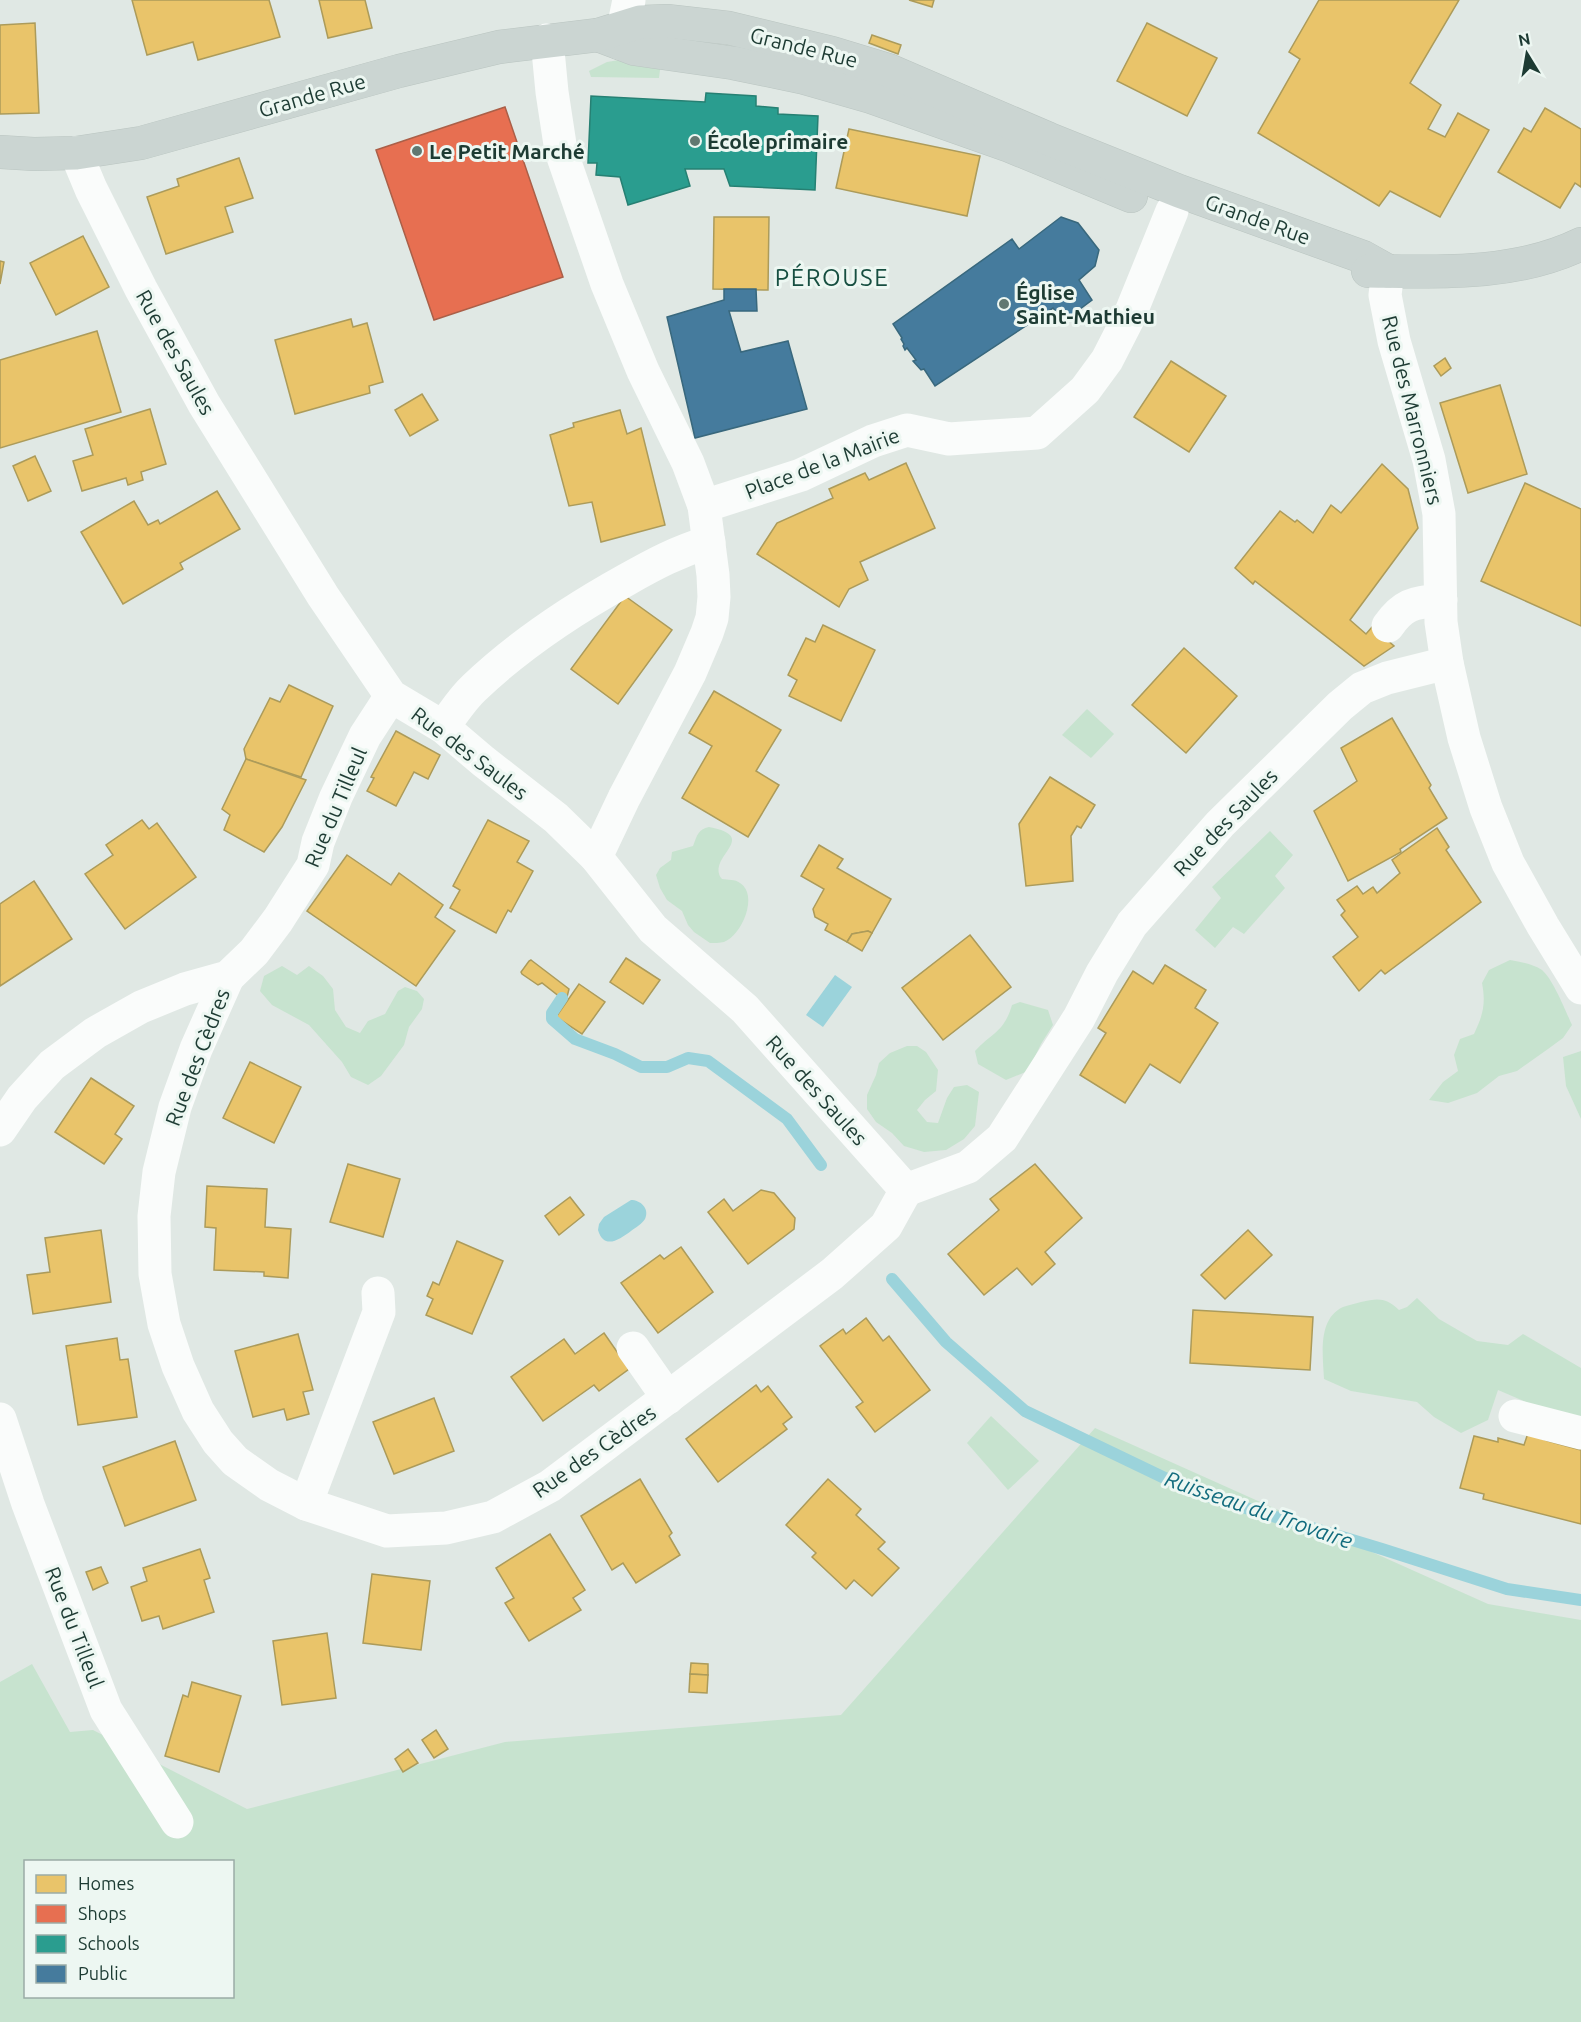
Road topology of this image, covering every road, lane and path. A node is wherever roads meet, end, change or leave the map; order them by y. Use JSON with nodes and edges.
{"nodes":[{"id":1,"x":617,"y":26,"type":"edge"},
{"id":2,"x":548,"y":40,"type":"junction"},
{"id":3,"x":0,"y":152,"type":"edge"},
{"id":4,"x":76,"y":153,"type":"junction"},
{"id":5,"x":1172,"y":211,"type":"junction"},
{"id":6,"x":1581,"y":244,"type":"edge"},
{"id":7,"x":1388,"y":271,"type":"junction"},
{"id":8,"x":704,"y":506,"type":"junction"},
{"id":9,"x":709,"y":542,"type":"junction"},
{"id":10,"x":1441,"y":600,"type":"junction"},
{"id":11,"x":1388,"y":626,"type":"dead end"},
{"id":12,"x":1447,"y":663,"type":"junction"},
{"id":13,"x":391,"y":696,"type":"junction"},
{"id":14,"x":443,"y":727,"type":"junction"},
{"id":15,"x":596,"y":857,"type":"junction"},
{"id":16,"x":228,"y":977,"type":"junction"},
{"id":17,"x":1581,"y":988,"type":"edge"},
{"id":18,"x":0,"y":1130,"type":"edge"},
{"id":19,"x":906,"y":1190,"type":"junction"},
{"id":20,"x":378,"y":1293,"type":"dead end"},
{"id":21,"x":633,"y":1348,"type":"dead end"},
{"id":22,"x":668,"y":1398,"type":"junction"},
{"id":23,"x":1515,"y":1416,"type":"dead end"},
{"id":24,"x":0,"y":1419,"type":"edge"},
{"id":25,"x":1581,"y":1433,"type":"edge"},
{"id":26,"x":306,"y":1504,"type":"junction"},
{"id":27,"x":177,"y":1821,"type":"dead end"}],
"edges":[{"from":1,"to":2,"type":"main road","name":"Grande Rue"},
{"from":1,"to":5,"type":"main road"},
{"from":1,"to":7,"type":"main road","name":"Grande Rue"},
{"from":2,"to":4,"type":"main road","name":"Grande Rue"},
{"from":2,"to":8,"type":"street"},
{"from":3,"to":4,"type":"main road","name":"Grande Rue"},
{"from":4,"to":13,"type":"street","name":"Rue des Saules"},
{"from":5,"to":7,"type":"main road"},
{"from":5,"to":8,"type":"street","name":"Place de la Mairie"},
{"from":6,"to":7,"type":"main road","name":"Grande Rue"},
{"from":7,"to":10,"type":"street","name":"Rue des Marronniers"},
{"from":8,"to":9,"type":"street"},
{"from":9,"to":14,"type":"street"},
{"from":9,"to":15,"type":"street"},
{"from":10,"to":11,"type":"street"},
{"from":10,"to":12,"type":"street","name":"Rue des Marronniers"},
{"from":12,"to":17,"type":"street","name":"Rue des Marronniers"},
{"from":12,"to":19,"type":"street","name":"Rue des Saules"},
{"from":13,"to":14,"type":"street","name":"Rue des Saules"},
{"from":13,"to":16,"type":"street","name":"Rue du Tilleul"},
{"from":14,"to":15,"type":"street","name":"Rue des Saules"},
{"from":15,"to":19,"type":"street","name":"Rue des Saules"},
{"from":16,"to":18,"type":"street"},
{"from":16,"to":26,"type":"street","name":"Rue des Cèdres"},
{"from":19,"to":22,"type":"street","name":"Rue des Cèdres"},
{"from":20,"to":26,"type":"street"},
{"from":21,"to":22,"type":"street"},
{"from":22,"to":26,"type":"street","name":"Rue des Cèdres"},
{"from":23,"to":25,"type":"street"},
{"from":24,"to":27,"type":"street","name":"Rue du Tilleul"}]}
